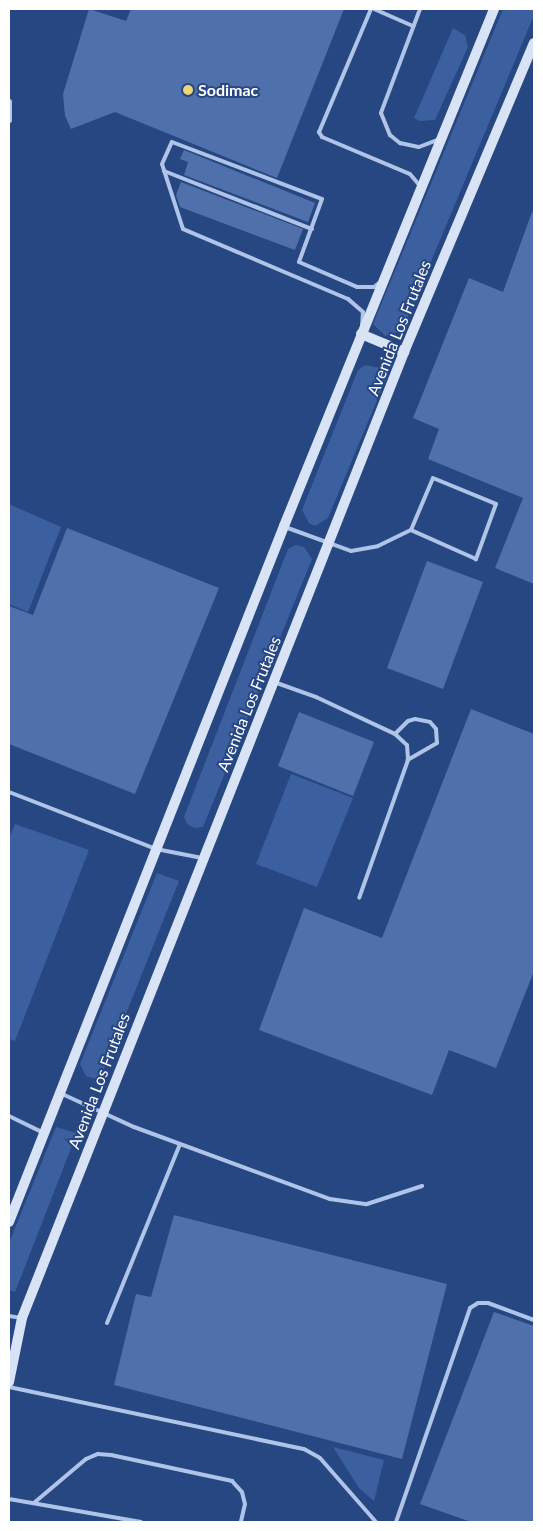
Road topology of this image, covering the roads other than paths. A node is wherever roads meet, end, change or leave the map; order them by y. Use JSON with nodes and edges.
{"nodes":[{"id":1,"x":373,"y":9,"type":"edge"},
{"id":2,"x":420,"y":9,"type":"edge"},
{"id":3,"x":493,"y":9,"type":"edge"},
{"id":4,"x":413,"y":26,"type":"junction"},
{"id":5,"x":534,"y":43,"type":"edge"},
{"id":6,"x":9,"y":101,"type":"edge"},
{"id":7,"x":9,"y":120,"type":"edge"},
{"id":8,"x":441,"y":138,"type":"junction"},
{"id":9,"x":164,"y":171,"type":"junction"},
{"id":10,"x":421,"y":187,"type":"junction"},
{"id":11,"x":312,"y":229,"type":"junction"},
{"id":12,"x":383,"y":280,"type":"junction"},
{"id":13,"x":361,"y":334,"type":"junction"},
{"id":14,"x":404,"y":352,"type":"junction"},
{"id":15,"x":284,"y":526,"type":"junction"},
{"id":16,"x":411,"y":530,"type":"junction"},
{"id":17,"x":328,"y":545,"type":"junction"},
{"id":18,"x":274,"y":682,"type":"junction"},
{"id":19,"x":395,"y":734,"type":"junction"},
{"id":20,"x":408,"y":760,"type":"junction"},
{"id":21,"x":9,"y":792,"type":"edge"},
{"id":22,"x":156,"y":849,"type":"junction"},
{"id":23,"x":202,"y":858,"type":"junction"},
{"id":24,"x":360,"y":898,"type":"dead end"},
{"id":25,"x":60,"y":1093,"type":"junction"},
{"id":26,"x":103,"y":1113,"type":"junction"},
{"id":27,"x":9,"y":1116,"type":"edge"},
{"id":28,"x":44,"y":1133,"type":"junction"},
{"id":29,"x":180,"y":1144,"type":"junction"},
{"id":30,"x":422,"y":1186,"type":"dead end"},
{"id":31,"x":12,"y":1204,"type":"edge"},
{"id":32,"x":9,"y":1222,"type":"edge"},
{"id":33,"x":9,"y":1316,"type":"edge"},
{"id":34,"x":22,"y":1318,"type":"junction"},
{"id":35,"x":534,"y":1320,"type":"edge"},
{"id":36,"x":107,"y":1323,"type":"dead end"},
{"id":37,"x":9,"y":1382,"type":"edge"},
{"id":38,"x":9,"y":1387,"type":"edge"},
{"id":39,"x":9,"y":1499,"type":"edge"},
{"id":40,"x":36,"y":1502,"type":"junction"},
{"id":41,"x":141,"y":1522,"type":"edge"},
{"id":42,"x":241,"y":1522,"type":"edge"},
{"id":43,"x":376,"y":1522,"type":"edge"},
{"id":44,"x":396,"y":1522,"type":"edge"}],
"edges":[{"from":1,"to":4,"type":"lane"},
{"from":1,"to":10,"type":"lane"},
{"from":2,"to":4,"type":"lane"},
{"from":3,"to":8,"type":"main road","name":"Avenida Los Frutales"},
{"from":4,"to":8,"type":"lane"},
{"from":5,"to":14,"type":"main road","name":"Avenida Los Frutales"},
{"from":6,"to":7,"type":"street"},
{"from":8,"to":10,"type":"main road","name":"Avenida Los Frutales"},
{"from":9,"to":11,"type":"lane"},
{"from":9,"to":11,"type":"lane"},
{"from":9,"to":13,"type":"lane"},
{"from":10,"to":12,"type":"main road","name":"Avenida Los Frutales"},
{"from":11,"to":12,"type":"lane"},
{"from":12,"to":13,"type":"main road","name":"Avenida Los Frutales"},
{"from":13,"to":14,"type":"main road"},
{"from":13,"to":15,"type":"main road","name":"Avenida Los Frutales"},
{"from":14,"to":17,"type":"main road","name":"Avenida Los Frutales"},
{"from":15,"to":17,"type":"lane"},
{"from":15,"to":22,"type":"main road","name":"Avenida Los Frutales"},
{"from":16,"to":16,"type":"lane"},
{"from":16,"to":17,"type":"lane"},
{"from":17,"to":18,"type":"main road","name":"Avenida Los Frutales"},
{"from":18,"to":19,"type":"lane"},
{"from":18,"to":23,"type":"main road","name":"Avenida Los Frutales"},
{"from":19,"to":20,"type":"lane"},
{"from":19,"to":20,"type":"lane"},
{"from":20,"to":24,"type":"lane"},
{"from":21,"to":22,"type":"lane"},
{"from":22,"to":23,"type":"lane"},
{"from":22,"to":25,"type":"main road","name":"Avenida Los Frutales"},
{"from":23,"to":26,"type":"main road","name":"Avenida Los Frutales"},
{"from":25,"to":26,"type":"lane"},
{"from":25,"to":28,"type":"main road","name":"Avenida Los Frutales"},
{"from":26,"to":29,"type":"lane"},
{"from":26,"to":34,"type":"main road","name":"Avenida Los Frutales"},
{"from":27,"to":28,"type":"lane"},
{"from":28,"to":31,"type":"main road","name":"Avenida Los Frutales"},
{"from":29,"to":30,"type":"lane"},
{"from":29,"to":36,"type":"lane"},
{"from":31,"to":32,"type":"main road","name":"Avenida Los Frutales"},
{"from":33,"to":34,"type":"lane"},
{"from":34,"to":37,"type":"main road","name":"Avenida Los Frutales"},
{"from":35,"to":44,"type":"lane"},
{"from":38,"to":43,"type":"lane"},
{"from":39,"to":40,"type":"lane"},
{"from":40,"to":41,"type":"lane"},
{"from":40,"to":42,"type":"lane"}]}
